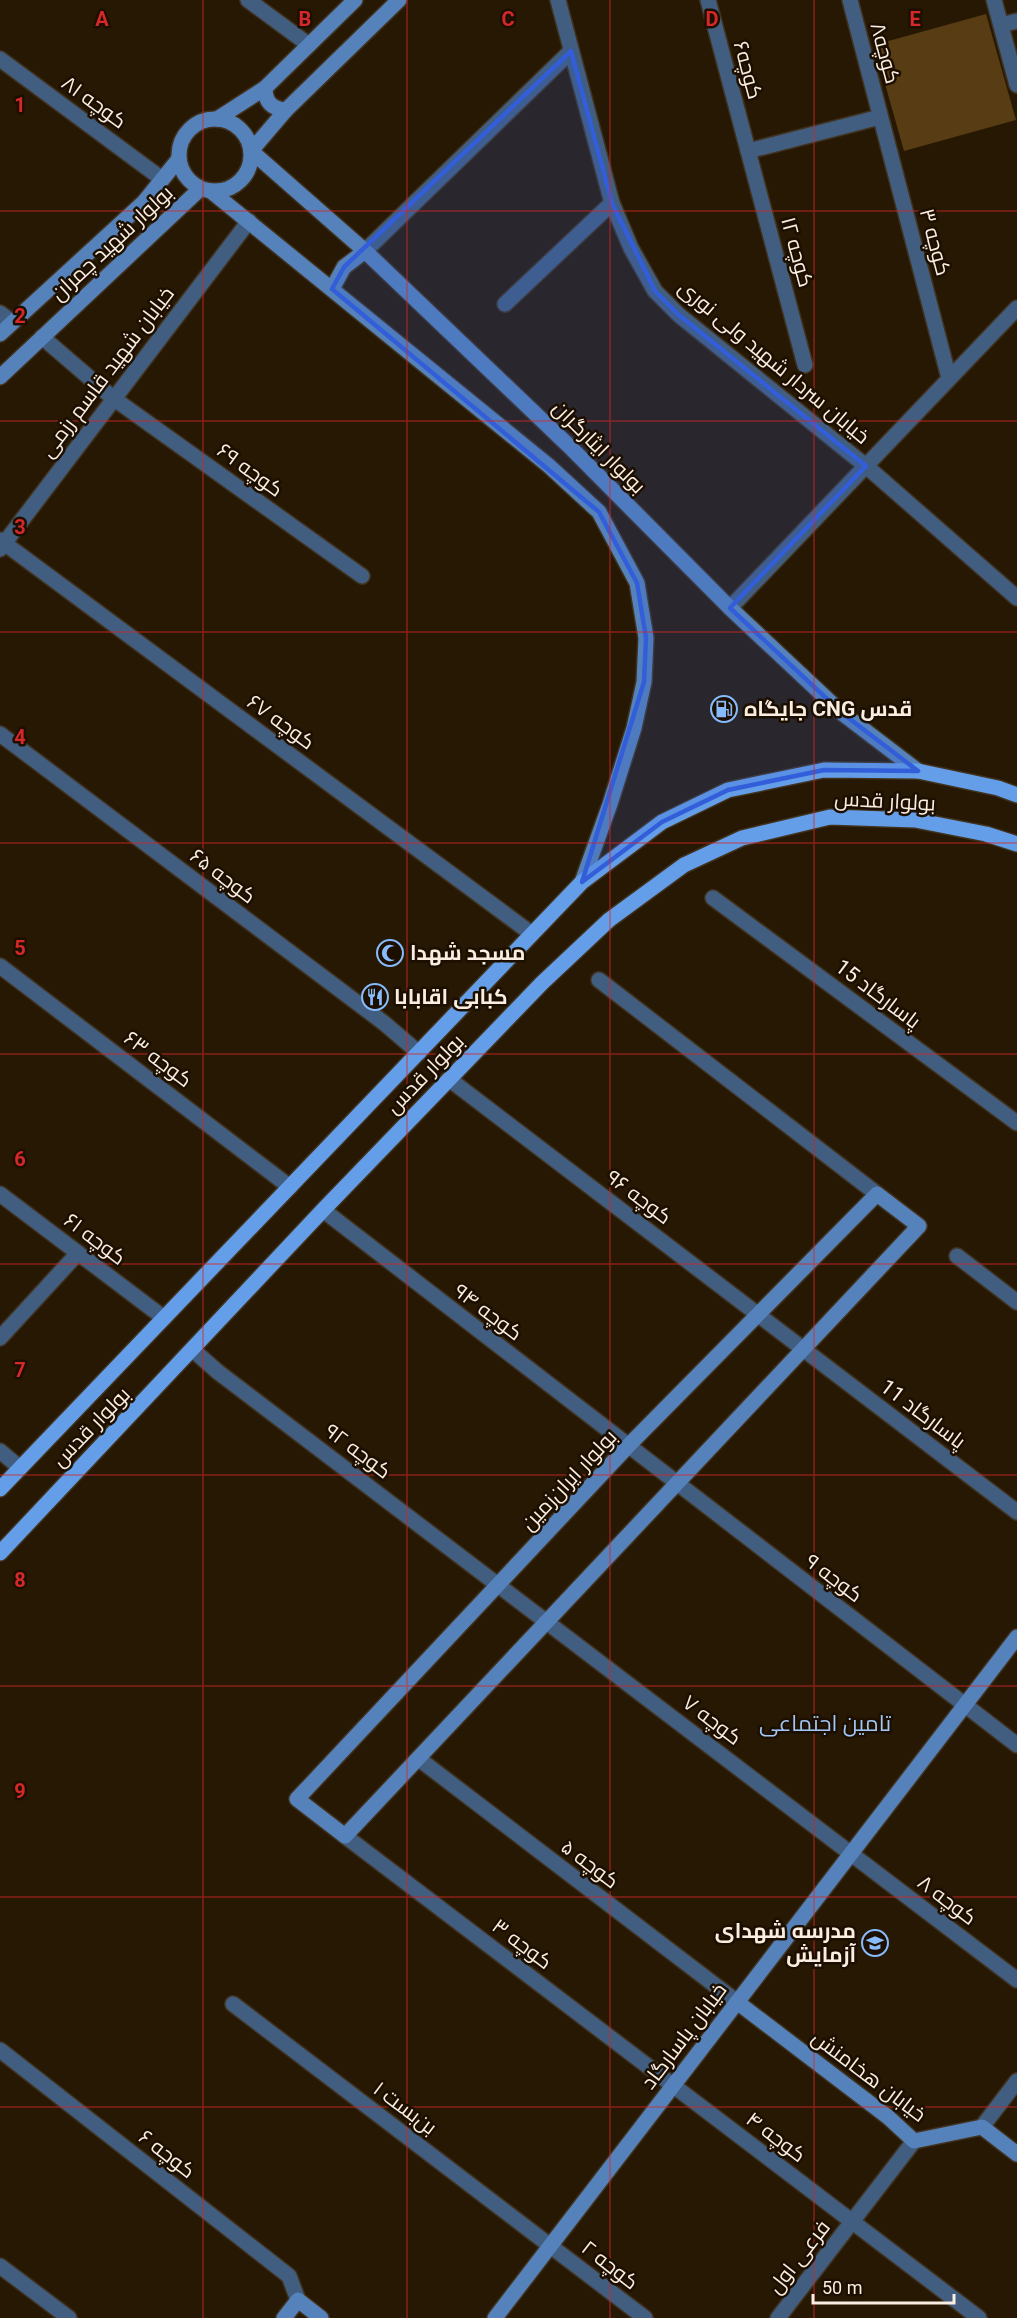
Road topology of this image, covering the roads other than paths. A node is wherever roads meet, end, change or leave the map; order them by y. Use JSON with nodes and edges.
{"nodes":[{"id":1,"x":248,"y":0,"type":"edge"},
{"id":2,"x":355,"y":0,"type":"edge"},
{"id":3,"x":399,"y":0,"type":"edge"},
{"id":4,"x":558,"y":0,"type":"edge"},
{"id":5,"x":708,"y":0,"type":"edge"},
{"id":6,"x":850,"y":0,"type":"edge"},
{"id":7,"x":994,"y":0,"type":"edge"},
{"id":8,"x":1017,"y":21,"type":"edge"},
{"id":9,"x":1001,"y":25,"type":"junction"},
{"id":10,"x":309,"y":45,"type":"junction"},
{"id":11,"x":571,"y":51,"type":"junction"},
{"id":12,"x":0,"y":59,"type":"edge"},
{"id":13,"x":1017,"y":85,"type":"edge"},
{"id":14,"x":265,"y":88,"type":"junction"},
{"id":15,"x":286,"y":110,"type":"junction"},
{"id":16,"x":880,"y":117,"type":"junction"},
{"id":17,"x":217,"y":119,"type":"junction"},
{"id":18,"x":251,"y":151,"type":"junction"},
{"id":19,"x":748,"y":151,"type":"junction"},
{"id":20,"x":178,"y":159,"type":"junction"},
{"id":21,"x":162,"y":179,"type":"junction"},
{"id":22,"x":206,"y":190,"type":"junction"},
{"id":23,"x":612,"y":203,"type":"junction"},
{"id":24,"x":249,"y":221,"type":"junction"},
{"id":25,"x":365,"y":251,"type":"junction"},
{"id":26,"x":332,"y":289,"type":"junction"},
{"id":27,"x":504,"y":304,"type":"dead end"},
{"id":28,"x":1017,"y":308,"type":"edge"},
{"id":29,"x":6,"y":317,"type":"edge"},
{"id":30,"x":0,"y":334,"type":"edge"},
{"id":31,"x":42,"y":338,"type":"junction"},
{"id":32,"x":805,"y":365,"type":"dead end"},
{"id":33,"x":0,"y":377,"type":"edge"},
{"id":34,"x":950,"y":378,"type":"junction"},
{"id":35,"x":113,"y":398,"type":"junction"},
{"id":36,"x":866,"y":466,"type":"junction"},
{"id":37,"x":1,"y":544,"type":"edge"},
{"id":38,"x":362,"y":576,"type":"dead end"},
{"id":39,"x":1017,"y":598,"type":"edge"},
{"id":40,"x":730,"y":608,"type":"junction"},
{"id":41,"x":0,"y":734,"type":"edge"},
{"id":42,"x":918,"y":771,"type":"junction"},
{"id":43,"x":1017,"y":795,"type":"edge"},
{"id":44,"x":1017,"y":844,"type":"edge"},
{"id":45,"x":582,"y":882,"type":"junction"},
{"id":46,"x":713,"y":898,"type":"dead end"},
{"id":47,"x":532,"y":934,"type":"junction"},
{"id":48,"x":0,"y":966,"type":"edge"},
{"id":49,"x":599,"y":980,"type":"dead end"},
{"id":50,"x":418,"y":1053,"type":"junction"},
{"id":51,"x":449,"y":1079,"type":"junction"},
{"id":52,"x":1017,"y":1123,"type":"edge"},
{"id":53,"x":290,"y":1187,"type":"junction"},
{"id":54,"x":0,"y":1194,"type":"edge"},
{"id":55,"x":877,"y":1194,"type":"junction"},
{"id":56,"x":323,"y":1210,"type":"junction"},
{"id":57,"x":78,"y":1253,"type":"junction"},
{"id":58,"x":957,"y":1256,"type":"dead end"},
{"id":59,"x":1017,"y":1302,"type":"edge"},
{"id":60,"x":757,"y":1314,"type":"junction"},
{"id":61,"x":164,"y":1318,"type":"junction"},
{"id":62,"x":0,"y":1338,"type":"edge"},
{"id":63,"x":804,"y":1349,"type":"junction"},
{"id":64,"x":193,"y":1350,"type":"junction"},
{"id":65,"x":628,"y":1446,"type":"junction"},
{"id":66,"x":0,"y":1451,"type":"edge"},
{"id":67,"x":20,"y":1468,"type":"junction"},
{"id":68,"x":677,"y":1484,"type":"junction"},
{"id":69,"x":0,"y":1489,"type":"edge"},
{"id":70,"x":1017,"y":1512,"type":"edge"},
{"id":71,"x":0,"y":1553,"type":"edge"},
{"id":72,"x":500,"y":1584,"type":"junction"},
{"id":73,"x":548,"y":1621,"type":"junction"},
{"id":74,"x":1017,"y":1637,"type":"edge"},
{"id":75,"x":965,"y":1705,"type":"junction"},
{"id":76,"x":1017,"y":1745,"type":"edge"},
{"id":77,"x":418,"y":1759,"type":"junction"},
{"id":78,"x":345,"y":1836,"type":"junction"},
{"id":79,"x":851,"y":1853,"type":"junction"},
{"id":80,"x":1015,"y":1973,"type":"edge"},
{"id":81,"x":737,"y":2002,"type":"junction"},
{"id":82,"x":233,"y":2004,"type":"dead end"},
{"id":83,"x":0,"y":2050,"type":"edge"},
{"id":84,"x":1017,"y":2081,"type":"edge"},
{"id":85,"x":673,"y":2085,"type":"junction"},
{"id":86,"x":982,"y":2127,"type":"junction"},
{"id":87,"x":914,"y":2140,"type":"junction"},
{"id":88,"x":1017,"y":2154,"type":"edge"},
{"id":89,"x":853,"y":2222,"type":"junction"},
{"id":90,"x":550,"y":2246,"type":"junction"},
{"id":91,"x":1,"y":2269,"type":"edge"},
{"id":92,"x":298,"y":2300,"type":"junction"},
{"id":93,"x":69,"y":2318,"type":"edge"},
{"id":94,"x":284,"y":2318,"type":"edge"},
{"id":95,"x":321,"y":2318,"type":"edge"},
{"id":96,"x":495,"y":2318,"type":"edge"},
{"id":97,"x":645,"y":2318,"type":"edge"},
{"id":98,"x":778,"y":2318,"type":"edge"},
{"id":99,"x":979,"y":2318,"type":"edge"}],
"edges":[{"from":1,"to":10,"type":"street"},
{"from":2,"to":10,"type":"street"},
{"from":3,"to":15,"type":"street"},
{"from":4,"to":11,"type":"street","name":"خیابان سردار شهید ولی نوری"},
{"from":5,"to":19,"type":"street","name":"کوچه۶"},
{"from":6,"to":16,"type":"street","name":"کوچه۸"},
{"from":7,"to":9,"type":"street"},
{"from":8,"to":9,"type":"street"},
{"from":9,"to":13,"type":"street"},
{"from":10,"to":14,"type":"street"},
{"from":11,"to":23,"type":"street","name":"خیابان سردار شهید ولی نوری"},
{"from":11,"to":25,"type":"street"},
{"from":12,"to":21,"type":"street","name":"کوچه ۸۱"},
{"from":14,"to":15,"type":"street"},
{"from":14,"to":17,"type":"street"},
{"from":15,"to":18,"type":"street"},
{"from":16,"to":19,"type":"street"},
{"from":16,"to":34,"type":"street","name":"کوچه ۳"},
{"from":17,"to":18,"type":"street"},
{"from":17,"to":20,"type":"street"},
{"from":18,"to":22,"type":"street"},
{"from":18,"to":25,"type":"street","name":"بولوار ایثارگران"},
{"from":19,"to":32,"type":"street","name":"کوچه ۱۲"},
{"from":20,"to":21,"type":"street","name":"بولوار شهید چمران"},
{"from":20,"to":22,"type":"street"},
{"from":21,"to":29,"type":"street","name":"بولوار شهید چمران"},
{"from":22,"to":24,"type":"street"},
{"from":22,"to":31,"type":"street","name":"بولوار شهید چمران"},
{"from":23,"to":27,"type":"street"},
{"from":23,"to":36,"type":"street","name":"خیابان سردار شهید ولی نوری"},
{"from":24,"to":26,"type":"street"},
{"from":24,"to":35,"type":"street","name":"خیابان شهید قاسم رزمی"},
{"from":25,"to":26,"type":"street"},
{"from":25,"to":40,"type":"street","name":"بولوار ایثارگران"},
{"from":26,"to":45,"type":"street"},
{"from":28,"to":34,"type":"street"},
{"from":29,"to":30,"type":"street","name":"بولوار شهید چمران"},
{"from":31,"to":33,"type":"street","name":"بولوار شهید چمران"},
{"from":31,"to":35,"type":"street","name":"کوچه ۶۹"},
{"from":34,"to":36,"type":"street"},
{"from":35,"to":37,"type":"street","name":"خیابان شهید قاسم رزمی"},
{"from":35,"to":38,"type":"street","name":"کوچه ۶۹"},
{"from":36,"to":39,"type":"street","name":"خیابان سردار شهید ولی نوری"},
{"from":36,"to":40,"type":"street"},
{"from":37,"to":47,"type":"street","name":"کوچه ۶۷"},
{"from":40,"to":42,"type":"street","name":"بولوار ایثارگران"},
{"from":41,"to":50,"type":"street","name":"کوچه ۶۵"},
{"from":42,"to":43,"type":"main road","name":"بولوار قدس"},
{"from":42,"to":45,"type":"main road","name":"بولوار قدس"},
{"from":44,"to":51,"type":"main road","name":"بولوار قدس"},
{"from":45,"to":47,"type":"main road","name":"بولوار قدس"},
{"from":46,"to":52,"type":"street","name":"پاسارگاد 15"},
{"from":47,"to":50,"type":"main road","name":"بولوار قدس"},
{"from":48,"to":53,"type":"street","name":"کوچه ۶۳"},
{"from":49,"to":55,"type":"street"},
{"from":50,"to":53,"type":"main road","name":"بولوار قدس"},
{"from":51,"to":56,"type":"main road","name":"بولوار قدس"},
{"from":51,"to":60,"type":"street","name":"کوچه ۹۶"},
{"from":53,"to":61,"type":"main road","name":"بولوار قدس"},
{"from":54,"to":57,"type":"street","name":"کوچه ۶۱"},
{"from":55,"to":60,"type":"street","name":"بولوار ایران‌زمین"},
{"from":55,"to":63,"type":"street"},
{"from":56,"to":64,"type":"main road","name":"بولوار قدس"},
{"from":56,"to":65,"type":"street","name":"کوچه ۹۴"},
{"from":57,"to":61,"type":"street","name":"کوچه ۶۱"},
{"from":57,"to":62,"type":"street"},
{"from":58,"to":59,"type":"street"},
{"from":60,"to":63,"type":"street","name":"کوچه ۹۶"},
{"from":60,"to":65,"type":"street","name":"بولوار ایران‌زمین"},
{"from":61,"to":67,"type":"main road","name":"بولوار قدس"},
{"from":63,"to":68,"type":"street"},
{"from":63,"to":70,"type":"street","name":"پاسارگاد 11"},
{"from":64,"to":71,"type":"main road","name":"بولوار قدس"},
{"from":64,"to":72,"type":"street","name":"کوچه ۹۲"},
{"from":65,"to":68,"type":"street","name":"کوچه ۹۴"},
{"from":65,"to":72,"type":"street","name":"بولوار ایران‌زمین"},
{"from":66,"to":67,"type":"street"},
{"from":67,"to":69,"type":"main road","name":"بولوار قدس"},
{"from":68,"to":73,"type":"street"},
{"from":68,"to":75,"type":"street","name":"کوچه ۹"},
{"from":72,"to":73,"type":"street","name":"کوچه ۹۲"},
{"from":72,"to":78,"type":"street","name":"بولوار ایران‌زمین"},
{"from":73,"to":77,"type":"street"},
{"from":73,"to":79,"type":"street","name":"کوچه ۷"},
{"from":74,"to":75,"type":"street","name":"خیابان پاسارگاد"},
{"from":75,"to":76,"type":"street","name":"کوچه ۹"},
{"from":75,"to":79,"type":"street","name":"خیابان پاسارگاد"},
{"from":77,"to":78,"type":"street"},
{"from":77,"to":81,"type":"street","name":"کوچه ۵"},
{"from":78,"to":85,"type":"street","name":"کوچه ۳"},
{"from":79,"to":80,"type":"street","name":"کوچه ۸"},
{"from":79,"to":81,"type":"street","name":"خیابان پاسارگاد"},
{"from":81,"to":85,"type":"street","name":"خیابان پاسارگاد"},
{"from":81,"to":87,"type":"street","name":"خیابان هخامنش"},
{"from":82,"to":90,"type":"street","name":"بن‌بست ۱"},
{"from":83,"to":92,"type":"street","name":"کوچه ۶"},
{"from":84,"to":86,"type":"street"},
{"from":85,"to":89,"type":"street","name":"کوچه ۴"},
{"from":85,"to":90,"type":"street","name":"خیابان پاسارگاد"},
{"from":86,"to":87,"type":"street","name":"خیابان هخامنش"},
{"from":86,"to":88,"type":"street"},
{"from":87,"to":89,"type":"street","name":"فرعی اول"},
{"from":89,"to":98,"type":"street","name":"فرعی اول"},
{"from":89,"to":99,"type":"street"},
{"from":90,"to":96,"type":"street","name":"خیابان پاسارگاد"},
{"from":90,"to":97,"type":"street","name":"کوچه ۲"},
{"from":91,"to":93,"type":"street"},
{"from":92,"to":94,"type":"street"},
{"from":92,"to":95,"type":"street"}]}
